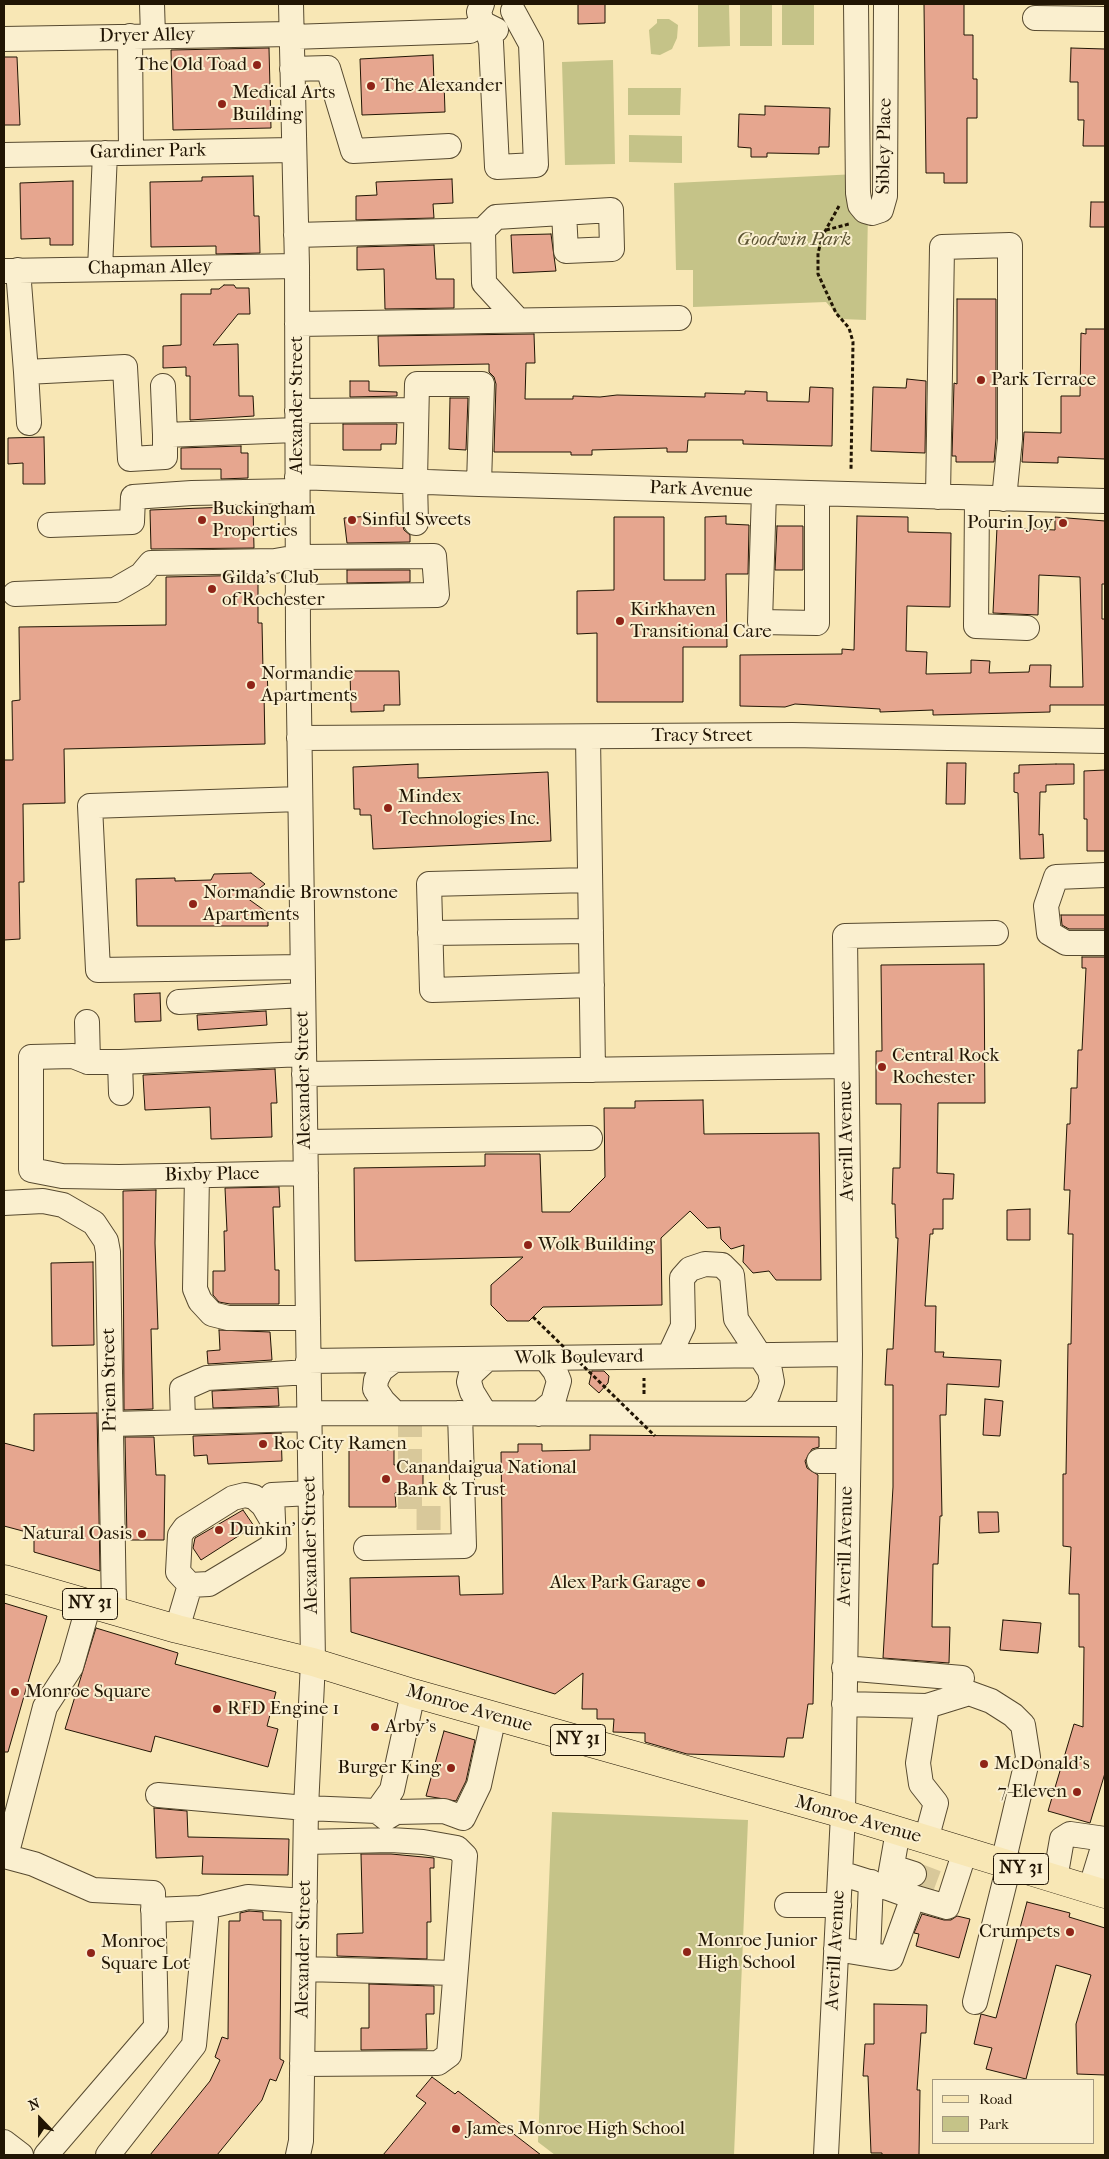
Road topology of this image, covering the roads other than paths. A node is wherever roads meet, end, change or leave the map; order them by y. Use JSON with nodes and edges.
{"nodes":[{"id":1,"x":152,"y":4,"type":"edge"},
{"id":2,"x":291,"y":4,"type":"edge"},
{"id":3,"x":856,"y":4,"type":"edge"},
{"id":4,"x":886,"y":4,"type":"edge"},
{"id":5,"x":511,"y":7,"type":"edge"},
{"id":6,"x":483,"y":18,"type":"edge"},
{"id":7,"x":1035,"y":18,"type":"dead end"},
{"id":8,"x":1105,"y":18,"type":"edge"},
{"id":9,"x":291,"y":35,"type":"junction"},
{"id":10,"x":142,"y":36,"type":"junction"},
{"id":11,"x":10,"y":39,"type":"edge"},
{"id":12,"x":292,"y":68,"type":"junction"},
{"id":13,"x":449,"y":146,"type":"dead end"},
{"id":14,"x":293,"y":150,"type":"junction"},
{"id":15,"x":131,"y":152,"type":"junction"},
{"id":16,"x":105,"y":153,"type":"junction"},
{"id":17,"x":4,"y":155,"type":"edge"},
{"id":18,"x":564,"y":213,"type":"dead end"},
{"id":19,"x":483,"y":230,"type":"junction"},
{"id":20,"x":296,"y":235,"type":"junction"},
{"id":21,"x":297,"y":266,"type":"junction"},
{"id":22,"x":100,"y":268,"type":"junction"},
{"id":23,"x":11,"y":271,"type":"edge"},
{"id":24,"x":679,"y":318,"type":"dead end"},
{"id":25,"x":518,"y":320,"type":"junction"},
{"id":26,"x":296,"y":324,"type":"junction"},
{"id":27,"x":26,"y":372,"type":"junction"},
{"id":28,"x":163,"y":386,"type":"dead end"},
{"id":29,"x":416,"y":410,"type":"junction"},
{"id":30,"x":296,"y":420,"type":"junction"},
{"id":31,"x":28,"y":423,"type":"dead end"},
{"id":32,"x":165,"y":434,"type":"junction"},
{"id":33,"x":414,"y":481,"type":"junction"},
{"id":34,"x":297,"y":484,"type":"junction"},
{"id":35,"x":479,"y":484,"type":"junction"},
{"id":36,"x":764,"y":492,"type":"junction"},
{"id":37,"x":817,"y":494,"type":"junction"},
{"id":38,"x":938,"y":497,"type":"junction"},
{"id":39,"x":977,"y":498,"type":"junction"},
{"id":40,"x":1004,"y":499,"type":"junction"},
{"id":41,"x":1105,"y":501,"type":"edge"},
{"id":42,"x":416,"y":523,"type":"dead end"},
{"id":43,"x":50,"y":525,"type":"dead end"},
{"id":44,"x":298,"y":557,"type":"junction"},
{"id":45,"x":15,"y":594,"type":"dead end"},
{"id":46,"x":297,"y":597,"type":"junction"},
{"id":47,"x":1027,"y":628,"type":"dead end"},
{"id":48,"x":588,"y":737,"type":"junction"},
{"id":49,"x":299,"y":738,"type":"junction"},
{"id":50,"x":1105,"y":741,"type":"edge"},
{"id":51,"x":300,"y":800,"type":"junction"},
{"id":52,"x":1105,"y":875,"type":"edge"},
{"id":53,"x":590,"y":880,"type":"junction"},
{"id":54,"x":591,"y":931,"type":"junction"},
{"id":55,"x":996,"y":933,"type":"dead end"},
{"id":56,"x":430,"y":934,"type":"junction"},
{"id":57,"x":1105,"y":943,"type":"edge"},
{"id":58,"x":302,"y":967,"type":"junction"},
{"id":59,"x":592,"y":985,"type":"junction"},
{"id":60,"x":303,"y":995,"type":"junction"},
{"id":61,"x":179,"y":1002,"type":"dead end"},
{"id":62,"x":87,"y":1022,"type":"dead end"},
{"id":63,"x":88,"y":1062,"type":"junction"},
{"id":64,"x":120,"y":1062,"type":"junction"},
{"id":65,"x":304,"y":1064,"type":"junction"},
{"id":66,"x":846,"y":1066,"type":"junction"},
{"id":67,"x":593,"y":1070,"type":"junction"},
{"id":68,"x":121,"y":1093,"type":"dead end"},
{"id":69,"x":590,"y":1138,"type":"dead end"},
{"id":70,"x":305,"y":1142,"type":"junction"},
{"id":71,"x":306,"y":1173,"type":"junction"},
{"id":72,"x":198,"y":1175,"type":"junction"},
{"id":73,"x":4,"y":1203,"type":"edge"},
{"id":74,"x":308,"y":1318,"type":"junction"},
{"id":75,"x":850,"y":1354,"type":"junction"},
{"id":76,"x":758,"y":1355,"type":"junction"},
{"id":77,"x":669,"y":1356,"type":"junction"},
{"id":78,"x":545,"y":1358,"type":"junction"},
{"id":79,"x":487,"y":1359,"type":"junction"},
{"id":80,"x":394,"y":1360,"type":"junction"},
{"id":81,"x":309,"y":1366,"type":"junction"},
{"id":82,"x":395,"y":1413,"type":"junction"},
{"id":83,"x":460,"y":1413,"type":"junction"},
{"id":84,"x":485,"y":1413,"type":"junction"},
{"id":85,"x":539,"y":1414,"type":"junction"},
{"id":86,"x":750,"y":1414,"type":"junction"},
{"id":87,"x":849,"y":1414,"type":"junction"},
{"id":88,"x":309,"y":1416,"type":"junction"},
{"id":89,"x":183,"y":1420,"type":"junction"},
{"id":90,"x":111,"y":1424,"type":"junction"},
{"id":91,"x":819,"y":1461,"type":"dead end"},
{"id":92,"x":848,"y":1461,"type":"junction"},
{"id":93,"x":310,"y":1493,"type":"junction"},
{"id":94,"x":273,"y":1522,"type":"junction"},
{"id":95,"x":366,"y":1548,"type":"dead end"},
{"id":96,"x":4,"y":1579,"type":"edge"},
{"id":97,"x":190,"y":1585,"type":"junction"},
{"id":98,"x":101,"y":1608,"type":"junction"},
{"id":99,"x":177,"y":1630,"type":"junction"},
{"id":100,"x":313,"y":1662,"type":"junction"},
{"id":101,"x":844,"y":1668,"type":"junction"},
{"id":102,"x":962,"y":1678,"type":"dead end"},
{"id":103,"x":413,"y":1693,"type":"junction"},
{"id":104,"x":844,"y":1704,"type":"junction"},
{"id":105,"x":927,"y":1706,"type":"junction"},
{"id":106,"x":494,"y":1716,"type":"junction"},
{"id":107,"x":158,"y":1795,"type":"dead end"},
{"id":108,"x":306,"y":1808,"type":"junction"},
{"id":109,"x":382,"y":1814,"type":"junction"},
{"id":110,"x":843,"y":1814,"type":"junction"},
{"id":111,"x":898,"y":1831,"type":"junction"},
{"id":112,"x":926,"y":1840,"type":"junction"},
{"id":113,"x":1105,"y":1840,"type":"edge"},
{"id":114,"x":306,"y":1842,"type":"junction"},
{"id":115,"x":965,"y":1852,"type":"junction"},
{"id":116,"x":5,"y":1856,"type":"edge"},
{"id":117,"x":1006,"y":1864,"type":"junction"},
{"id":118,"x":840,"y":1872,"type":"junction"},
{"id":119,"x":1055,"y":1879,"type":"junction"},
{"id":120,"x":895,"y":1881,"type":"junction"},
{"id":121,"x":1098,"y":1892,"type":"edge"},
{"id":122,"x":305,"y":1901,"type":"junction"},
{"id":123,"x":787,"y":1905,"type":"dead end"},
{"id":124,"x":838,"y":1905,"type":"junction"},
{"id":125,"x":201,"y":1908,"type":"junction"},
{"id":126,"x":153,"y":1910,"type":"junction"},
{"id":127,"x":836,"y":1949,"type":"junction"},
{"id":128,"x":868,"y":1954,"type":"junction"},
{"id":129,"x":304,"y":1969,"type":"junction"},
{"id":130,"x":456,"y":1973,"type":"junction"},
{"id":131,"x":975,"y":2002,"type":"dead end"},
{"id":132,"x":302,"y":2064,"type":"junction"},
{"id":133,"x":4,"y":2142,"type":"edge"},
{"id":134,"x":21,"y":2155,"type":"edge"},
{"id":135,"x":46,"y":2155,"type":"edge"},
{"id":136,"x":108,"y":2155,"type":"edge"},
{"id":137,"x":298,"y":2155,"type":"edge"},
{"id":138,"x":826,"y":2155,"type":"edge"}],
"edges":[{"from":1,"to":10,"type":"street"},
{"from":2,"to":9,"type":"street","name":"Alexander Street"},
{"from":3,"to":4,"type":"street","name":"Sibley Place"},
{"from":5,"to":6,"type":"street","name":"Dryer Alley"},
{"from":5,"to":6,"type":"street"},
{"from":6,"to":9,"type":"street","name":"Dryer Alley"},
{"from":7,"to":8,"type":"street"},
{"from":9,"to":10,"type":"street","name":"Dryer Alley"},
{"from":9,"to":12,"type":"street","name":"Alexander Street"},
{"from":10,"to":11,"type":"street","name":"Dryer Alley"},
{"from":10,"to":15,"type":"street"},
{"from":12,"to":13,"type":"street"},
{"from":12,"to":14,"type":"street","name":"Alexander Street"},
{"from":14,"to":15,"type":"street","name":"Gardiner Park"},
{"from":14,"to":20,"type":"street","name":"Alexander Street"},
{"from":15,"to":16,"type":"street","name":"Gardiner Park"},
{"from":16,"to":17,"type":"street","name":"Gardiner Park"},
{"from":16,"to":22,"type":"street"},
{"from":18,"to":19,"type":"street"},
{"from":19,"to":20,"type":"street"},
{"from":19,"to":25,"type":"street"},
{"from":20,"to":21,"type":"street","name":"Alexander Street"},
{"from":21,"to":22,"type":"street","name":"Chapman Alley"},
{"from":21,"to":26,"type":"street","name":"Alexander Street"},
{"from":22,"to":23,"type":"street","name":"Chapman Alley"},
{"from":23,"to":27,"type":"street"},
{"from":24,"to":25,"type":"street"},
{"from":25,"to":26,"type":"street"},
{"from":26,"to":30,"type":"street","name":"Alexander Street"},
{"from":27,"to":31,"type":"street"},
{"from":27,"to":32,"type":"street"},
{"from":28,"to":32,"type":"street"},
{"from":29,"to":30,"type":"street"},
{"from":29,"to":33,"type":"street"},
{"from":29,"to":35,"type":"street"},
{"from":30,"to":32,"type":"street"},
{"from":30,"to":34,"type":"street","name":"Alexander Street"},
{"from":33,"to":34,"type":"street","name":"Park Avenue"},
{"from":33,"to":35,"type":"street","name":"Park Avenue"},
{"from":33,"to":42,"type":"street"},
{"from":34,"to":43,"type":"street","name":"Park Avenue"},
{"from":34,"to":44,"type":"street","name":"Alexander Street"},
{"from":35,"to":36,"type":"street","name":"Park Avenue"},
{"from":36,"to":37,"type":"street","name":"Park Avenue"},
{"from":36,"to":37,"type":"street"},
{"from":37,"to":38,"type":"street","name":"Park Avenue"},
{"from":38,"to":39,"type":"street","name":"Park Avenue"},
{"from":38,"to":40,"type":"street"},
{"from":39,"to":40,"type":"street","name":"Park Avenue"},
{"from":39,"to":47,"type":"street"},
{"from":40,"to":41,"type":"street","name":"Park Avenue"},
{"from":44,"to":45,"type":"street"},
{"from":44,"to":46,"type":"street","name":"Alexander Street"},
{"from":44,"to":46,"type":"street"},
{"from":46,"to":49,"type":"street","name":"Alexander Street"},
{"from":48,"to":49,"type":"street","name":"Tracy Street"},
{"from":48,"to":50,"type":"street","name":"Tracy Street"},
{"from":48,"to":53,"type":"street"},
{"from":49,"to":51,"type":"street","name":"Alexander Street"},
{"from":51,"to":58,"type":"street","name":"Alexander Street"},
{"from":51,"to":58,"type":"street"},
{"from":52,"to":57,"type":"street"},
{"from":53,"to":54,"type":"street"},
{"from":53,"to":56,"type":"street"},
{"from":54,"to":56,"type":"street"},
{"from":54,"to":59,"type":"street"},
{"from":55,"to":66,"type":"street","name":"Averill Avenue"},
{"from":56,"to":59,"type":"street"},
{"from":58,"to":60,"type":"street","name":"Alexander Street"},
{"from":59,"to":67,"type":"street"},
{"from":60,"to":61,"type":"street"},
{"from":60,"to":65,"type":"street","name":"Alexander Street"},
{"from":62,"to":63,"type":"street"},
{"from":63,"to":64,"type":"street"},
{"from":63,"to":72,"type":"street","name":"Bixby Place"},
{"from":64,"to":65,"type":"street"},
{"from":64,"to":68,"type":"street"},
{"from":65,"to":67,"type":"street"},
{"from":65,"to":70,"type":"street","name":"Alexander Street"},
{"from":66,"to":67,"type":"street"},
{"from":66,"to":75,"type":"street","name":"Averill Avenue"},
{"from":69,"to":70,"type":"street"},
{"from":70,"to":71,"type":"street","name":"Alexander Street"},
{"from":71,"to":72,"type":"street","name":"Bixby Place"},
{"from":71,"to":74,"type":"street","name":"Alexander Street"},
{"from":72,"to":74,"type":"street"},
{"from":73,"to":90,"type":"street","name":"Priem Street"},
{"from":74,"to":81,"type":"street","name":"Alexander Street"},
{"from":75,"to":76,"type":"street","name":"Wolk Boulevard"},
{"from":75,"to":87,"type":"street","name":"Averill Avenue"},
{"from":76,"to":77,"type":"street","name":"Wolk Boulevard"},
{"from":76,"to":77,"type":"street"},
{"from":76,"to":86,"type":"street"},
{"from":77,"to":78,"type":"street","name":"Wolk Boulevard"},
{"from":78,"to":79,"type":"street","name":"Wolk Boulevard"},
{"from":78,"to":85,"type":"street"},
{"from":79,"to":80,"type":"street","name":"Wolk Boulevard"},
{"from":79,"to":84,"type":"street"},
{"from":80,"to":81,"type":"street","name":"Wolk Boulevard"},
{"from":80,"to":82,"type":"street"},
{"from":81,"to":88,"type":"street","name":"Alexander Street"},
{"from":81,"to":89,"type":"street","name":"Wolk Boulevard"},
{"from":82,"to":83,"type":"street"},
{"from":82,"to":88,"type":"street"},
{"from":83,"to":84,"type":"street"},
{"from":83,"to":95,"type":"street"},
{"from":84,"to":85,"type":"street"},
{"from":85,"to":86,"type":"street"},
{"from":86,"to":87,"type":"street"},
{"from":87,"to":92,"type":"street","name":"Averill Avenue"},
{"from":88,"to":89,"type":"street"},
{"from":88,"to":93,"type":"street","name":"Alexander Street"},
{"from":89,"to":90,"type":"street"},
{"from":90,"to":98,"type":"street","name":"Priem Street"},
{"from":91,"to":92,"type":"street"},
{"from":92,"to":101,"type":"street","name":"Averill Avenue"},
{"from":93,"to":94,"type":"street"},
{"from":93,"to":100,"type":"street","name":"Alexander Street"},
{"from":94,"to":97,"type":"street"},
{"from":94,"to":97,"type":"street"},
{"from":96,"to":98,"type":"main road","name":"Monroe Avenue","number":"NY 31"},
{"from":97,"to":99,"type":"street"},
{"from":98,"to":99,"type":"main road","name":"Monroe Avenue","number":"NY 31"},
{"from":98,"to":116,"type":"street","name":"Priem Street"},
{"from":99,"to":100,"type":"main road","name":"Monroe Avenue","number":"NY 31"},
{"from":100,"to":103,"type":"main road","name":"Monroe Avenue","number":"NY 31"},
{"from":100,"to":108,"type":"street","name":"Alexander Street"},
{"from":101,"to":102,"type":"street"},
{"from":101,"to":104,"type":"street","name":"Averill Avenue"},
{"from":103,"to":106,"type":"main road","name":"Monroe Avenue","number":"NY 31"},
{"from":103,"to":109,"type":"street"},
{"from":104,"to":105,"type":"street"},
{"from":104,"to":110,"type":"street","name":"Averill Avenue"},
{"from":105,"to":112,"type":"street"},
{"from":105,"to":117,"type":"street"},
{"from":106,"to":109,"type":"street"},
{"from":106,"to":110,"type":"main road","name":"Monroe Avenue","number":"NY 31"},
{"from":107,"to":108,"type":"street"},
{"from":108,"to":109,"type":"street"},
{"from":108,"to":114,"type":"street","name":"Alexander Street"},
{"from":110,"to":111,"type":"main road","name":"Monroe Avenue","number":"NY 31"},
{"from":110,"to":118,"type":"street","name":"Averill Avenue"},
{"from":111,"to":112,"type":"main road","name":"Monroe Avenue","number":"NY 31"},
{"from":111,"to":120,"type":"street"},
{"from":112,"to":115,"type":"main road","name":"Monroe Avenue","number":"NY 31"},
{"from":113,"to":119,"type":"street"},
{"from":113,"to":121,"type":"street"},
{"from":114,"to":122,"type":"street","name":"Alexander Street"},
{"from":114,"to":130,"type":"street"},
{"from":115,"to":117,"type":"main road","name":"Monroe Avenue","number":"NY 31"},
{"from":115,"to":120,"type":"street"},
{"from":116,"to":126,"type":"street"},
{"from":117,"to":119,"type":"main road","name":"Monroe Avenue","number":"NY 31"},
{"from":117,"to":131,"type":"street"},
{"from":118,"to":120,"type":"street"},
{"from":118,"to":124,"type":"street","name":"Averill Avenue"},
{"from":119,"to":121,"type":"main road","name":"Monroe Avenue","number":"NY 31"},
{"from":120,"to":128,"type":"street"},
{"from":120,"to":128,"type":"street"},
{"from":122,"to":125,"type":"street"},
{"from":122,"to":129,"type":"street","name":"Alexander Street"},
{"from":123,"to":124,"type":"street"},
{"from":124,"to":127,"type":"street","name":"Averill Avenue"},
{"from":125,"to":126,"type":"street"},
{"from":125,"to":136,"type":"street"},
{"from":126,"to":135,"type":"street"},
{"from":127,"to":128,"type":"street"},
{"from":127,"to":138,"type":"street","name":"Averill Avenue"},
{"from":129,"to":130,"type":"street"},
{"from":129,"to":132,"type":"street","name":"Alexander Street"},
{"from":130,"to":132,"type":"street"},
{"from":132,"to":137,"type":"street","name":"Alexander Street"},
{"from":133,"to":134,"type":"street"}]}
